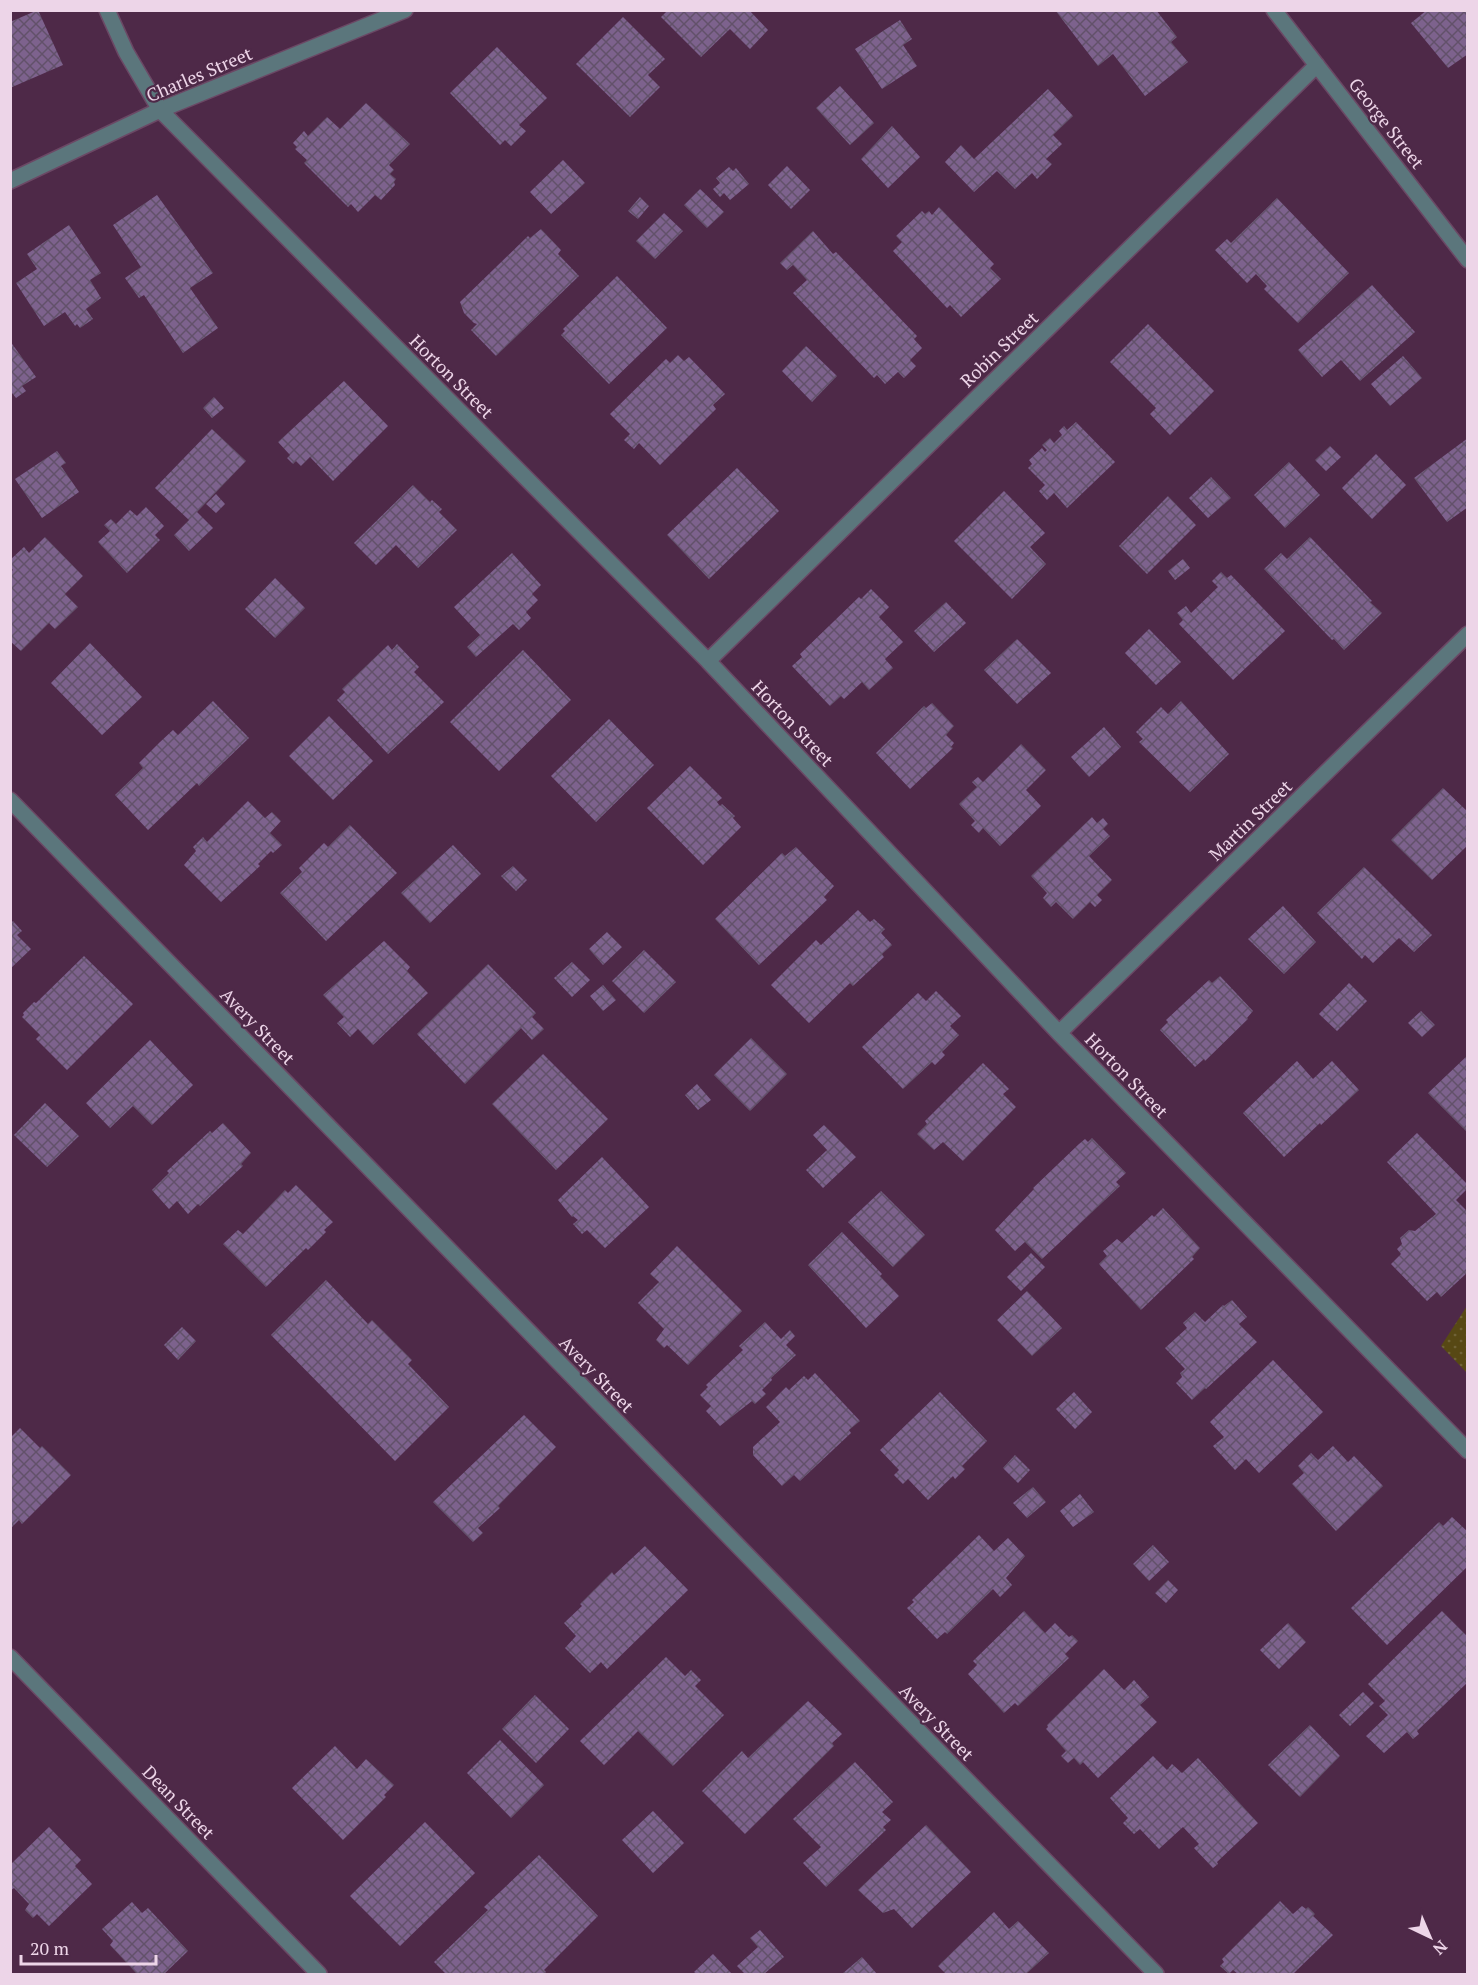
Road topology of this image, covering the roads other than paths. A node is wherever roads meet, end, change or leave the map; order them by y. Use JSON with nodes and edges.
{"nodes":[{"id":1,"x":107,"y":10,"type":"edge"},
{"id":2,"x":405,"y":10,"type":"edge"},
{"id":3,"x":1275,"y":10,"type":"edge"},
{"id":4,"x":1317,"y":65,"type":"junction"},
{"id":5,"x":160,"y":110,"type":"junction"},
{"id":6,"x":10,"y":181,"type":"edge"},
{"id":7,"x":1467,"y":260,"type":"edge"},
{"id":8,"x":1467,"y":634,"type":"edge"},
{"id":9,"x":708,"y":661,"type":"junction"},
{"id":10,"x":10,"y":800,"type":"edge"},
{"id":11,"x":1059,"y":1033,"type":"junction"},
{"id":12,"x":1467,"y":1451,"type":"edge"},
{"id":13,"x":10,"y":1657,"type":"edge"},
{"id":14,"x":319,"y":1974,"type":"edge"},
{"id":15,"x":1156,"y":1974,"type":"edge"}],
"edges":[{"from":1,"to":5,"type":"street","name":"Horton Street"},
{"from":2,"to":5,"type":"street","name":"Charles Street"},
{"from":3,"to":4,"type":"street","name":"George Street"},
{"from":4,"to":7,"type":"street","name":"George Street"},
{"from":4,"to":9,"type":"street","name":"Robin Street"},
{"from":5,"to":6,"type":"street","name":"Charles Street"},
{"from":5,"to":9,"type":"street","name":"Horton Street"},
{"from":8,"to":11,"type":"street","name":"Martin Street"},
{"from":9,"to":11,"type":"street","name":"Horton Street"},
{"from":10,"to":15,"type":"street","name":"Avery Street"},
{"from":11,"to":12,"type":"street","name":"Horton Street"},
{"from":13,"to":14,"type":"street","name":"Dean Street"}]}
